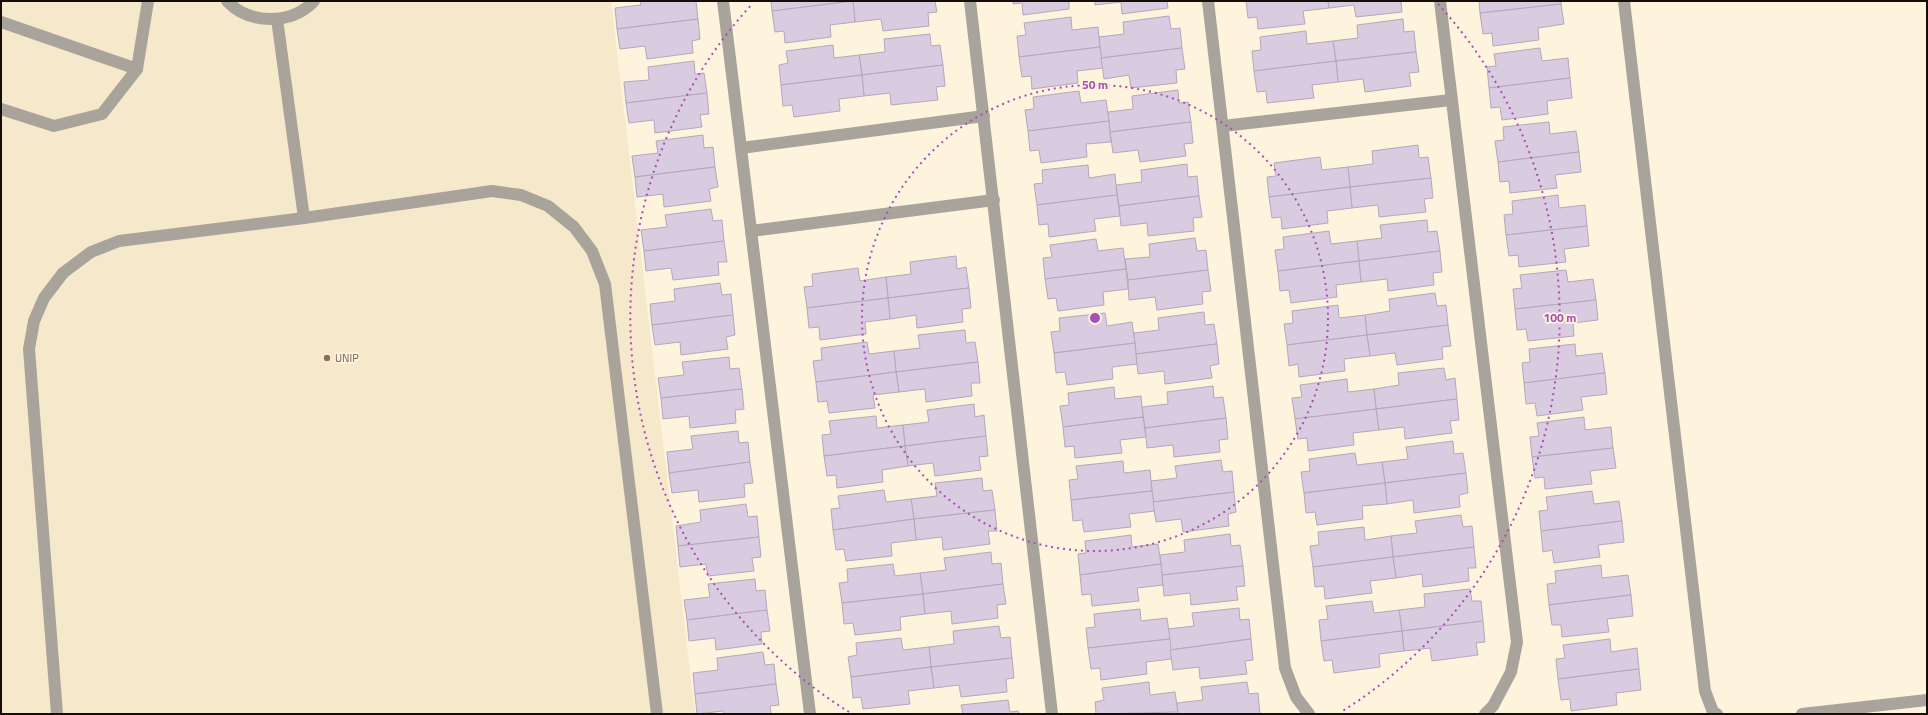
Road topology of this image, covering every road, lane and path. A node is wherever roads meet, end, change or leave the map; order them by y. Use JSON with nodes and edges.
{"nodes":[{"id":1,"x":148,"y":1,"type":"edge"},
{"id":2,"x":227,"y":1,"type":"edge"},
{"id":3,"x":314,"y":1,"type":"edge"},
{"id":4,"x":723,"y":1,"type":"edge"},
{"id":5,"x":970,"y":1,"type":"edge"},
{"id":6,"x":1208,"y":1,"type":"edge"},
{"id":7,"x":1440,"y":1,"type":"edge"},
{"id":8,"x":1624,"y":1,"type":"edge"},
{"id":9,"x":277,"y":19,"type":"junction"},
{"id":10,"x":1,"y":22,"type":"edge"},
{"id":11,"x":138,"y":69,"type":"junction"},
{"id":12,"x":1451,"y":100,"type":"junction"},
{"id":13,"x":1,"y":109,"type":"edge"},
{"id":14,"x":984,"y":116,"type":"junction"},
{"id":15,"x":1222,"y":126,"type":"junction"},
{"id":16,"x":741,"y":148,"type":"junction"},
{"id":17,"x":994,"y":200,"type":"junction"},
{"id":18,"x":304,"y":218,"type":"junction"},
{"id":19,"x":751,"y":231,"type":"junction"},
{"id":20,"x":1927,"y":700,"type":"edge"},
{"id":21,"x":58,"y":714,"type":"edge"},
{"id":22,"x":657,"y":714,"type":"edge"},
{"id":23,"x":810,"y":714,"type":"edge"},
{"id":24,"x":1052,"y":714,"type":"edge"},
{"id":25,"x":1309,"y":714,"type":"edge"},
{"id":26,"x":1485,"y":714,"type":"edge"},
{"id":27,"x":1717,"y":714,"type":"edge"},
{"id":28,"x":1802,"y":714,"type":"edge"}],
"edges":[{"from":1,"to":11,"type":"street"},
{"from":2,"to":9,"type":"street"},
{"from":3,"to":9,"type":"street"},
{"from":4,"to":16,"type":"street"},
{"from":5,"to":14,"type":"street"},
{"from":6,"to":15,"type":"street"},
{"from":7,"to":12,"type":"street"},
{"from":8,"to":27,"type":"street"},
{"from":9,"to":18,"type":"street"},
{"from":10,"to":11,"type":"street"},
{"from":11,"to":13,"type":"street"},
{"from":12,"to":15,"type":"street"},
{"from":12,"to":26,"type":"street"},
{"from":14,"to":16,"type":"street"},
{"from":14,"to":17,"type":"street"},
{"from":15,"to":25,"type":"street"},
{"from":16,"to":19,"type":"street"},
{"from":17,"to":19,"type":"street"},
{"from":17,"to":24,"type":"street"},
{"from":18,"to":21,"type":"street"},
{"from":18,"to":22,"type":"street"},
{"from":19,"to":23,"type":"street"},
{"from":20,"to":28,"type":"street"}]}
